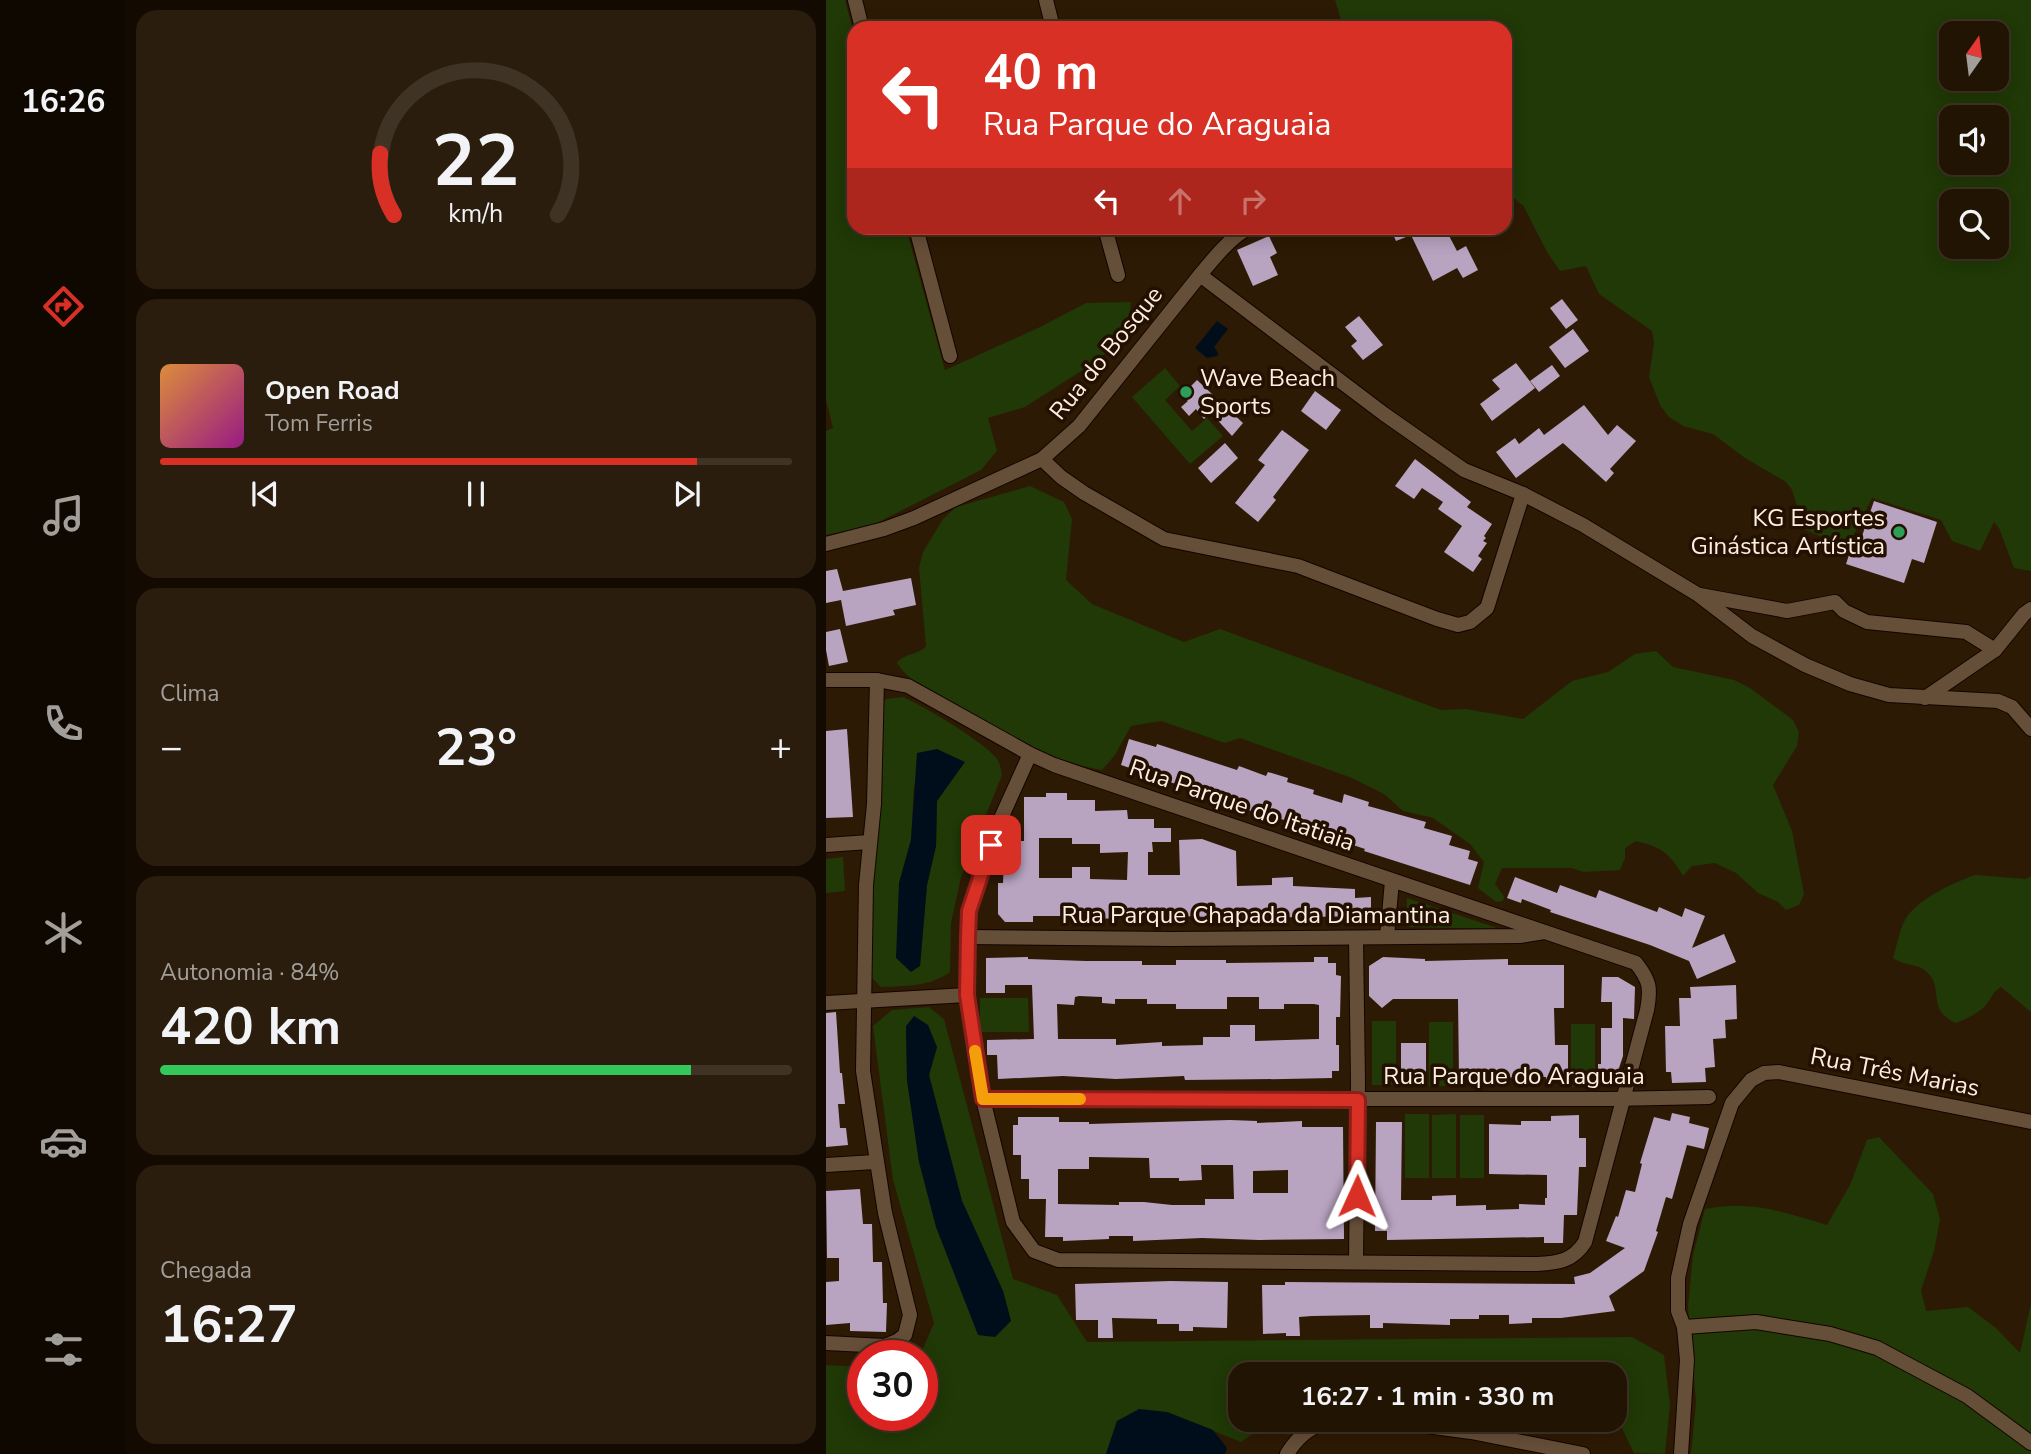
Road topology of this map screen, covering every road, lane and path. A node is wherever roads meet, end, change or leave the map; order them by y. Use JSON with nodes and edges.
{"nodes":[{"id":1,"x":855,"y":0,"type":"edge"},
{"id":2,"x":1046,"y":0,"type":"edge"},
{"id":3,"x":860,"y":21,"type":"edge"},
{"id":4,"x":1051,"y":21,"type":"edge"},
{"id":5,"x":918,"y":235,"type":"edge"},
{"id":6,"x":1107,"y":235,"type":"edge"},
{"id":7,"x":1240,"y":235,"type":"edge"},
{"id":8,"x":1118,"y":275,"type":"dead end"},
{"id":9,"x":1200,"y":275,"type":"junction"},
{"id":10,"x":950,"y":356,"type":"dead end"},
{"id":11,"x":1042,"y":459,"type":"junction"},
{"id":12,"x":1523,"y":494,"type":"junction"},
{"id":13,"x":826,"y":544,"type":"edge"},
{"id":14,"x":1697,"y":594,"type":"junction"},
{"id":15,"x":2031,"y":609,"type":"edge"},
{"id":16,"x":1995,"y":650,"type":"junction"},
{"id":17,"x":826,"y":680,"type":"edge"},
{"id":18,"x":877,"y":680,"type":"junction"},
{"id":19,"x":1923,"y":699,"type":"junction"},
{"id":20,"x":2031,"y":729,"type":"edge"},
{"id":21,"x":1030,"y":754,"type":"junction"},
{"id":22,"x":869,"y":842,"type":"junction"},
{"id":23,"x":826,"y":845,"type":"edge"},
{"id":24,"x":1392,"y":881,"type":"junction"},
{"id":25,"x":1544,"y":932,"type":"junction"},
{"id":26,"x":968,"y":937,"type":"junction"},
{"id":27,"x":1387,"y":937,"type":"junction"},
{"id":28,"x":1356,"y":939,"type":"junction"},
{"id":29,"x":967,"y":995,"type":"junction"},
{"id":30,"x":862,"y":1001,"type":"junction"},
{"id":31,"x":826,"y":1003,"type":"edge"},
{"id":32,"x":1709,"y":1097,"type":"dead end"},
{"id":33,"x":983,"y":1099,"type":"junction"},
{"id":34,"x":1625,"y":1099,"type":"junction"},
{"id":35,"x":1358,"y":1100,"type":"junction"},
{"id":36,"x":2031,"y":1122,"type":"edge"},
{"id":37,"x":875,"y":1161,"type":"junction"},
{"id":38,"x":826,"y":1165,"type":"edge"},
{"id":39,"x":1356,"y":1261,"type":"junction"},
{"id":40,"x":1684,"y":1327,"type":"junction"},
{"id":41,"x":826,"y":1343,"type":"edge"},
{"id":42,"x":1306,"y":1432,"type":"edge"},
{"id":43,"x":1471,"y":1432,"type":"edge"},
{"id":44,"x":2031,"y":1443,"type":"edge"},
{"id":45,"x":1287,"y":1454,"type":"edge"},
{"id":46,"x":1583,"y":1454,"type":"edge"},
{"id":47,"x":1681,"y":1454,"type":"edge"}],
"edges":[{"from":1,"to":3,"type":"street"},
{"from":2,"to":4,"type":"street"},
{"from":5,"to":10,"type":"street"},
{"from":6,"to":8,"type":"street"},
{"from":7,"to":9,"type":"street","name":"Rua do Bosque"},
{"from":9,"to":11,"type":"street","name":"Rua do Bosque"},
{"from":9,"to":12,"type":"street"},
{"from":11,"to":12,"type":"street"},
{"from":11,"to":13,"type":"street","name":"Rua do Bosque"},
{"from":12,"to":14,"type":"street"},
{"from":14,"to":16,"type":"street"},
{"from":14,"to":19,"type":"street"},
{"from":15,"to":16,"type":"street"},
{"from":16,"to":19,"type":"street"},
{"from":17,"to":18,"type":"street","name":"Rua Parque do Itatiaia"},
{"from":18,"to":21,"type":"street","name":"Rua Parque do Itatiaia"},
{"from":18,"to":22,"type":"street"},
{"from":19,"to":20,"type":"street"},
{"from":21,"to":24,"type":"street","name":"Rua Parque do Itatiaia"},
{"from":21,"to":26,"type":"street"},
{"from":22,"to":23,"type":"street"},
{"from":22,"to":30,"type":"street"},
{"from":24,"to":25,"type":"street","name":"Rua Parque do Itatiaia"},
{"from":24,"to":27,"type":"street"},
{"from":25,"to":27,"type":"street","name":"Rua Parque Chapada da Diamantina"},
{"from":25,"to":34,"type":"street","name":"Rua Parque do Itatiaia"},
{"from":26,"to":28,"type":"street","name":"Rua Parque Chapada da Diamantina"},
{"from":26,"to":29,"type":"street"},
{"from":27,"to":28,"type":"street","name":"Rua Parque Chapada da Diamantina"},
{"from":28,"to":35,"type":"street"},
{"from":29,"to":30,"type":"street"},
{"from":29,"to":33,"type":"street"},
{"from":30,"to":31,"type":"street"},
{"from":30,"to":37,"type":"street"},
{"from":32,"to":34,"type":"street","name":"Rua Parque do Araguaia"},
{"from":33,"to":35,"type":"street","name":"Rua Parque do Araguaia"},
{"from":33,"to":39,"type":"street"},
{"from":34,"to":35,"type":"street","name":"Rua Parque do Araguaia"},
{"from":34,"to":39,"type":"street"},
{"from":35,"to":39,"type":"street"},
{"from":36,"to":40,"type":"street","name":"Rua Três Marias"},
{"from":37,"to":38,"type":"street"},
{"from":37,"to":41,"type":"street"},
{"from":40,"to":44,"type":"street"},
{"from":40,"to":47,"type":"street"},
{"from":42,"to":45,"type":"street"},
{"from":43,"to":46,"type":"street"}]}
